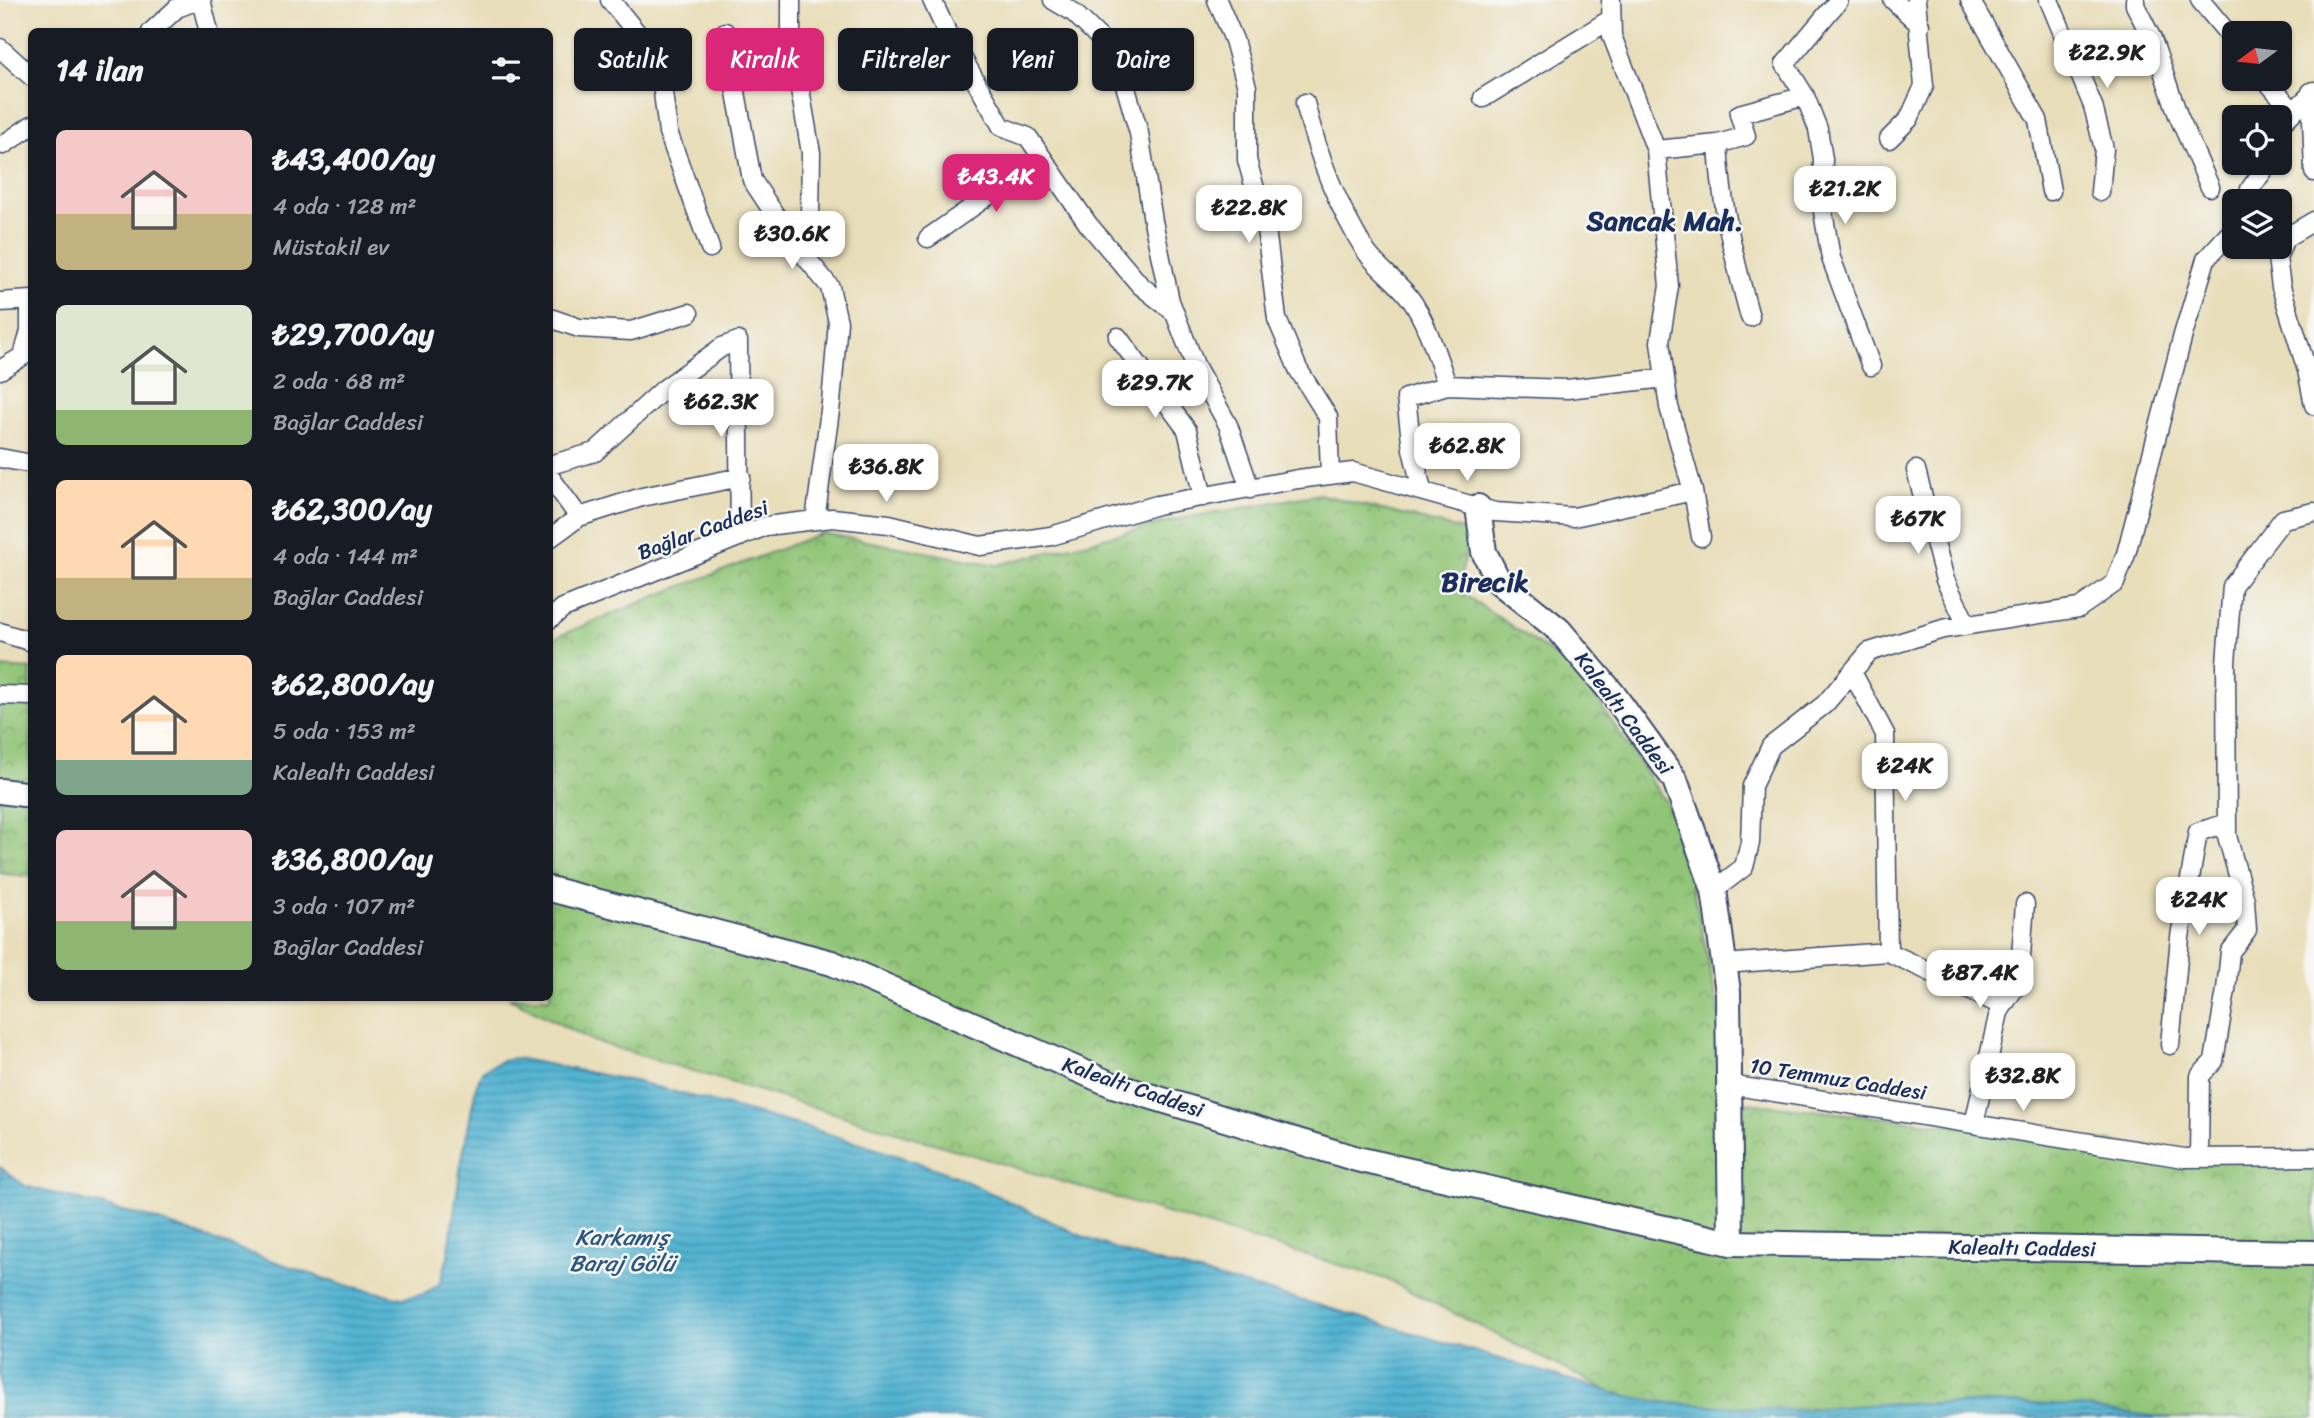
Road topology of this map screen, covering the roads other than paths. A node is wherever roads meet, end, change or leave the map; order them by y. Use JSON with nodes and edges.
{"nodes":[{"id":1,"x":200,"y":0,"type":"edge"},
{"id":2,"x":610,"y":0,"type":"edge"},
{"id":3,"x":791,"y":0,"type":"edge"},
{"id":4,"x":932,"y":0,"type":"edge"},
{"id":5,"x":1052,"y":0,"type":"edge"},
{"id":6,"x":1217,"y":0,"type":"edge"},
{"id":7,"x":1612,"y":0,"type":"edge"},
{"id":8,"x":1839,"y":0,"type":"edge"},
{"id":9,"x":1893,"y":0,"type":"edge"},
{"id":10,"x":1916,"y":0,"type":"edge"},
{"id":11,"x":1970,"y":0,"type":"edge"},
{"id":12,"x":2049,"y":0,"type":"edge"},
{"id":13,"x":2136,"y":0,"type":"edge"},
{"id":14,"x":2200,"y":0,"type":"edge"},
{"id":15,"x":1611,"y":19,"type":"junction"},
{"id":16,"x":1920,"y":25,"type":"junction"},
{"id":17,"x":2222,"y":27,"type":"edge"},
{"id":18,"x":155,"y":28,"type":"edge"},
{"id":19,"x":208,"y":28,"type":"edge"},
{"id":20,"x":0,"y":48,"type":"edge"},
{"id":21,"x":28,"y":73,"type":"edge"},
{"id":22,"x":736,"y":91,"type":"edge"},
{"id":23,"x":2276,"y":91,"type":"edge"},
{"id":24,"x":2312,"y":92,"type":"edge"},
{"id":25,"x":1805,"y":96,"type":"junction"},
{"id":26,"x":1483,"y":98,"type":"dead end"},
{"id":27,"x":1305,"y":103,"type":"dead end"},
{"id":28,"x":2293,"y":111,"type":"joint"},
{"id":29,"x":28,"y":128,"type":"edge"},
{"id":30,"x":1889,"y":139,"type":"dead end"},
{"id":31,"x":1717,"y":144,"type":"junction"},
{"id":32,"x":2,"y":145,"type":"dead end"},
{"id":33,"x":1656,"y":150,"type":"junction"},
{"id":34,"x":1042,"y":158,"type":"junction"},
{"id":35,"x":2314,"y":172,"type":"edge"},
{"id":36,"x":2260,"y":175,"type":"edge"},
{"id":37,"x":2210,"y":187,"type":"dead end"},
{"id":38,"x":2250,"y":189,"type":"dead end"},
{"id":39,"x":2051,"y":191,"type":"dead end"},
{"id":40,"x":2100,"y":192,"type":"dead end"},
{"id":41,"x":2314,"y":220,"type":"edge"},
{"id":42,"x":2292,"y":233,"type":"edge"},
{"id":43,"x":928,"y":238,"type":"dead end"},
{"id":44,"x":2222,"y":242,"type":"edge"},
{"id":45,"x":710,"y":248,"type":"dead end"},
{"id":46,"x":806,"y":257,"type":"junction"},
{"id":47,"x":2277,"y":259,"type":"edge"},
{"id":48,"x":28,"y":301,"type":"edge"},
{"id":49,"x":0,"y":302,"type":"edge"},
{"id":50,"x":1175,"y":312,"type":"junction"},
{"id":51,"x":689,"y":313,"type":"dead end"},
{"id":52,"x":1750,"y":317,"type":"dead end"},
{"id":53,"x":553,"y":319,"type":"edge"},
{"id":54,"x":1118,"y":337,"type":"dead end"},
{"id":55,"x":28,"y":340,"type":"edge"},
{"id":56,"x":1871,"y":366,"type":"dead end"},
{"id":57,"x":0,"y":370,"type":"edge"},
{"id":58,"x":1665,"y":378,"type":"junction"},
{"id":59,"x":1447,"y":385,"type":"junction"},
{"id":60,"x":2314,"y":405,"type":"edge"},
{"id":61,"x":0,"y":458,"type":"edge"},
{"id":62,"x":28,"y":463,"type":"edge"},
{"id":63,"x":553,"y":464,"type":"edge"},
{"id":64,"x":1916,"y":470,"type":"dead end"},
{"id":65,"x":1330,"y":475,"type":"junction"},
{"id":66,"x":741,"y":477,"type":"junction"},
{"id":67,"x":553,"y":481,"type":"edge"},
{"id":68,"x":1250,"y":489,"type":"junction"},
{"id":69,"x":1422,"y":490,"type":"junction"},
{"id":70,"x":1693,"y":491,"type":"junction"},
{"id":71,"x":1203,"y":497,"type":"junction"},
{"id":72,"x":1478,"y":507,"type":"junction"},
{"id":73,"x":2314,"y":512,"type":"edge"},
{"id":74,"x":579,"y":517,"type":"junction"},
{"id":75,"x":815,"y":520,"type":"junction"},
{"id":76,"x":553,"y":536,"type":"edge"},
{"id":77,"x":740,"y":537,"type":"junction"},
{"id":78,"x":1701,"y":537,"type":"dead end"},
{"id":79,"x":553,"y":616,"type":"edge"},
{"id":80,"x":1967,"y":625,"type":"junction"},
{"id":81,"x":0,"y":632,"type":"edge"},
{"id":82,"x":28,"y":641,"type":"edge"},
{"id":83,"x":1852,"y":673,"type":"junction"},
{"id":84,"x":0,"y":695,"type":"edge"},
{"id":85,"x":28,"y":696,"type":"edge"},
{"id":86,"x":0,"y":791,"type":"edge"},
{"id":87,"x":28,"y":794,"type":"edge"},
{"id":88,"x":2227,"y":823,"type":"junction"},
{"id":89,"x":553,"y":890,"type":"edge"},
{"id":90,"x":1714,"y":890,"type":"junction"},
{"id":91,"x":2025,"y":904,"type":"dead end"},
{"id":92,"x":1888,"y":952,"type":"junction"},
{"id":93,"x":1724,"y":964,"type":"junction"},
{"id":94,"x":2003,"y":1006,"type":"junction"},
{"id":95,"x":2170,"y":1045,"type":"dead end"},
{"id":96,"x":1730,"y":1085,"type":"junction"},
{"id":97,"x":1975,"y":1124,"type":"junction"},
{"id":98,"x":2314,"y":1157,"type":"edge"},
{"id":99,"x":2199,"y":1158,"type":"junction"},
{"id":100,"x":1731,"y":1243,"type":"junction"},
{"id":101,"x":2314,"y":1253,"type":"edge"}],
"edges":[{"from":1,"to":18,"type":"street"},
{"from":1,"to":19,"type":"street"},
{"from":2,"to":45,"type":"street"},
{"from":3,"to":46,"type":"street"},
{"from":4,"to":34,"type":"street"},
{"from":5,"to":50,"type":"street"},
{"from":6,"to":65,"type":"street"},
{"from":7,"to":15,"type":"street"},
{"from":8,"to":25,"type":"street"},
{"from":9,"to":16,"type":"street"},
{"from":10,"to":16,"type":"street"},
{"from":11,"to":39,"type":"street"},
{"from":12,"to":40,"type":"street"},
{"from":13,"to":37,"type":"street"},
{"from":14,"to":17,"type":"street"},
{"from":15,"to":26,"type":"street"},
{"from":15,"to":33,"type":"street"},
{"from":16,"to":30,"type":"street"},
{"from":20,"to":21,"type":"street"},
{"from":22,"to":46,"type":"street"},
{"from":23,"to":28,"type":"street"},
{"from":24,"to":28,"type":"street"},
{"from":24,"to":35,"type":"street"},
{"from":25,"to":31,"type":"street"},
{"from":25,"to":56,"type":"street"},
{"from":27,"to":59,"type":"street"},
{"from":29,"to":32,"type":"street"},
{"from":31,"to":33,"type":"street"},
{"from":31,"to":52,"type":"street"},
{"from":33,"to":58,"type":"street"},
{"from":34,"to":43,"type":"street"},
{"from":34,"to":50,"type":"street"},
{"from":36,"to":38,"type":"street"},
{"from":41,"to":42,"type":"street"},
{"from":44,"to":80,"type":"street"},
{"from":46,"to":75,"type":"street"},
{"from":47,"to":60,"type":"street"},
{"from":48,"to":49,"type":"street"},
{"from":50,"to":68,"type":"street"},
{"from":51,"to":53,"type":"street"},
{"from":54,"to":71,"type":"street"},
{"from":55,"to":57,"type":"street"},
{"from":58,"to":59,"type":"street"},
{"from":58,"to":70,"type":"street"},
{"from":59,"to":69,"type":"street"},
{"from":61,"to":62,"type":"street"},
{"from":63,"to":66,"type":"street"},
{"from":64,"to":80,"type":"street"},
{"from":65,"to":68,"type":"street","name":"Bağlar Caddesi"},
{"from":65,"to":69,"type":"street","name":"Bağlar Caddesi"},
{"from":66,"to":74,"type":"street"},
{"from":66,"to":77,"type":"street"},
{"from":67,"to":74,"type":"street"},
{"from":68,"to":71,"type":"street","name":"Bağlar Caddesi"},
{"from":69,"to":72,"type":"street","name":"Bağlar Caddesi"},
{"from":70,"to":72,"type":"street","name":"Bağlar Caddesi"},
{"from":70,"to":78,"type":"street"},
{"from":71,"to":75,"type":"street","name":"Bağlar Caddesi"},
{"from":72,"to":90,"type":"street","name":"Kalealtı Caddesi"},
{"from":73,"to":88,"type":"street"},
{"from":74,"to":76,"type":"street"},
{"from":75,"to":77,"type":"street","name":"Bağlar Caddesi"},
{"from":77,"to":79,"type":"street","name":"Bağlar Caddesi"},
{"from":80,"to":83,"type":"street"},
{"from":81,"to":82,"type":"street"},
{"from":83,"to":90,"type":"street"},
{"from":83,"to":92,"type":"street"},
{"from":84,"to":85,"type":"street"},
{"from":86,"to":87,"type":"street"},
{"from":88,"to":95,"type":"street"},
{"from":88,"to":99,"type":"street"},
{"from":89,"to":100,"type":"street","name":"Kalealtı Caddesi"},
{"from":90,"to":93,"type":"street","name":"Kalealtı Caddesi"},
{"from":91,"to":94,"type":"street"},
{"from":92,"to":93,"type":"street"},
{"from":92,"to":94,"type":"street"},
{"from":93,"to":96,"type":"street","name":"Kalealtı Caddesi"},
{"from":94,"to":97,"type":"street"},
{"from":96,"to":97,"type":"street","name":"10 Temmuz Caddesi"},
{"from":96,"to":100,"type":"street","name":"Kalealtı Caddesi"},
{"from":97,"to":99,"type":"street","name":"10 Temmuz Caddesi"},
{"from":98,"to":99,"type":"street","name":"10 Temmuz Caddesi"},
{"from":100,"to":101,"type":"street","name":"Kalealtı Caddesi"}]}
